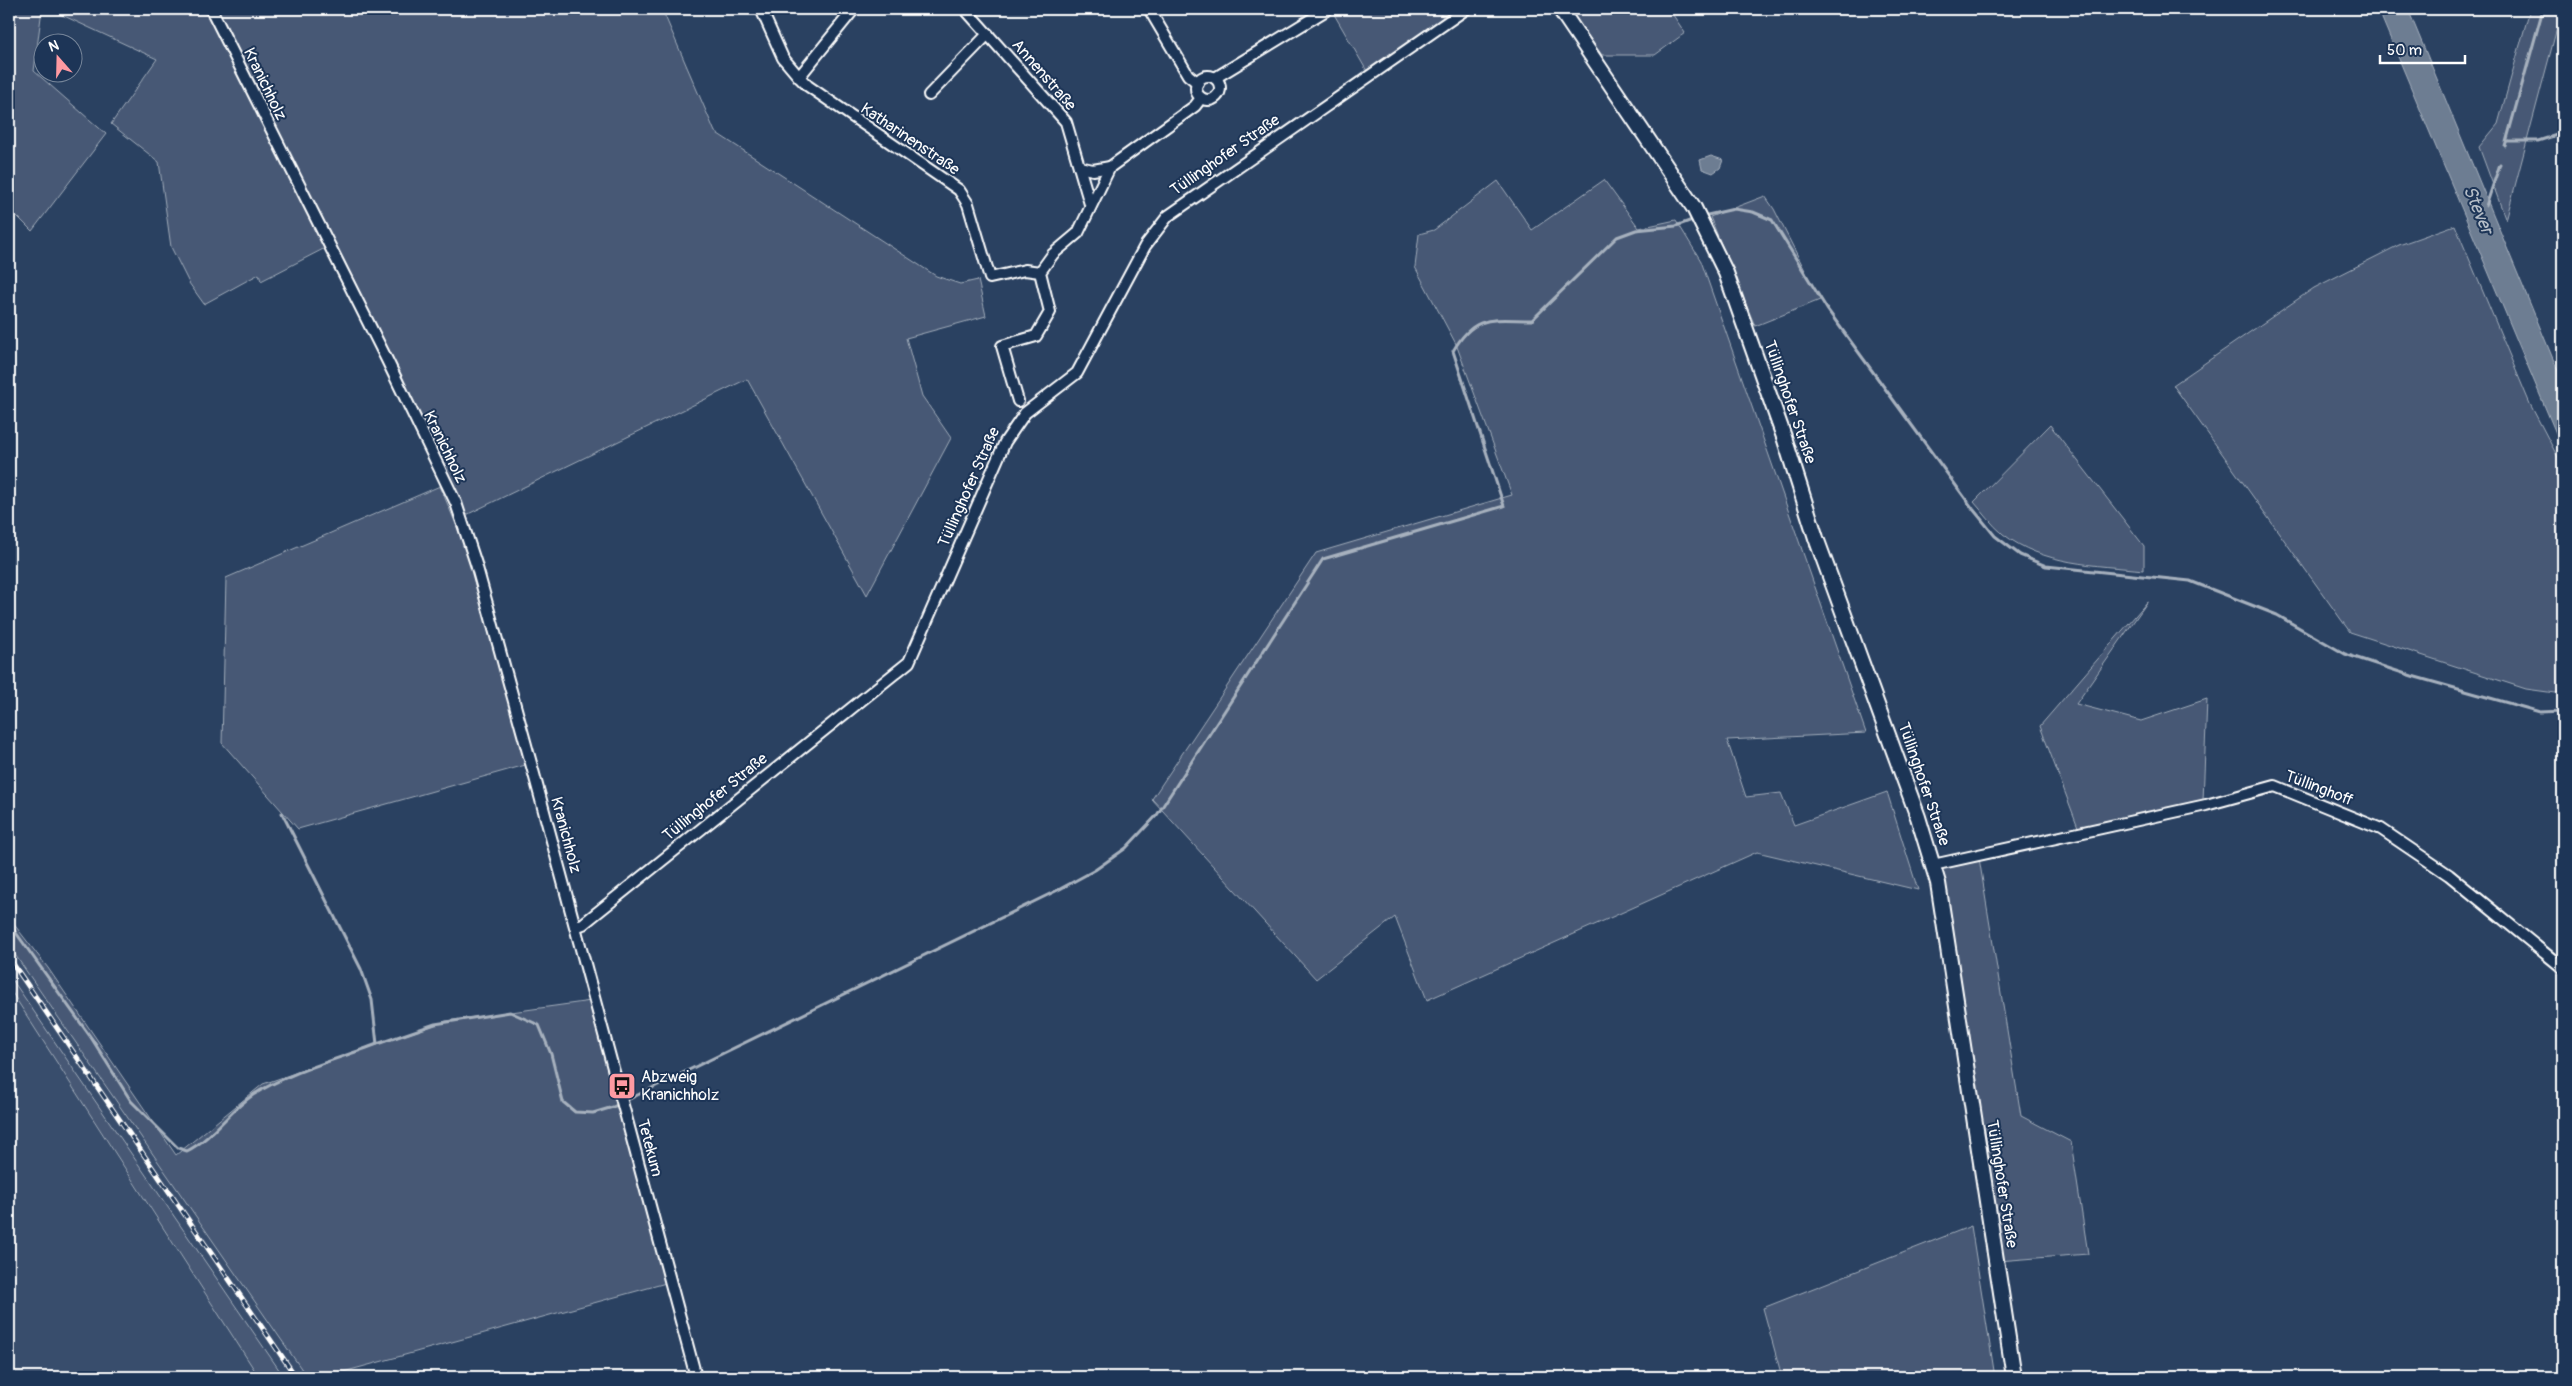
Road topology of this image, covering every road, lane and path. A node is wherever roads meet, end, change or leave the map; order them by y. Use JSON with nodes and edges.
{"nodes":[{"id":1,"x":211,"y":9,"type":"edge"},
{"id":2,"x":761,"y":9,"type":"edge"},
{"id":3,"x":854,"y":9,"type":"edge"},
{"id":4,"x":965,"y":9,"type":"edge"},
{"id":5,"x":1149,"y":9,"type":"edge"},
{"id":6,"x":1328,"y":9,"type":"edge"},
{"id":7,"x":1466,"y":9,"type":"edge"},
{"id":8,"x":1560,"y":9,"type":"edge"},
{"id":9,"x":988,"y":34,"type":"junction"},
{"id":10,"x":800,"y":77,"type":"junction"},
{"id":11,"x":1215,"y":78,"type":"junction"},
{"id":12,"x":1198,"y":83,"type":"junction"},
{"id":13,"x":930,"y":95,"type":"dead end"},
{"id":14,"x":1201,"y":98,"type":"junction"},
{"id":15,"x":1079,"y":167,"type":"junction"},
{"id":16,"x":1110,"y":167,"type":"junction"},
{"id":17,"x":1090,"y":204,"type":"junction"},
{"id":18,"x":1040,"y":272,"type":"junction"},
{"id":19,"x":1018,"y":401,"type":"dead end"},
{"id":20,"x":1933,"y":865,"type":"junction"},
{"id":21,"x":575,"y":927,"type":"junction"},
{"id":22,"x":2563,"y":968,"type":"edge"},
{"id":23,"x":696,"y":1377,"type":"edge"},
{"id":24,"x":2014,"y":1377,"type":"edge"}],
"edges":[{"from":1,"to":21,"type":"street","name":"Kranichholz"},
{"from":2,"to":10,"type":"street"},
{"from":3,"to":10,"type":"street"},
{"from":4,"to":9,"type":"street","name":"Annenstraße"},
{"from":5,"to":12,"type":"street"},
{"from":6,"to":11,"type":"street"},
{"from":7,"to":21,"type":"street","name":"Tüllinghofer Straße"},
{"from":8,"to":20,"type":"main road","name":"Tüllinghofer Straße"},
{"from":9,"to":13,"type":"street","name":"Annenstraße"},
{"from":9,"to":15,"type":"street","name":"Annenstraße"},
{"from":10,"to":18,"type":"street","name":"Katharinenstraße"},
{"from":11,"to":12,"type":"street"},
{"from":11,"to":14,"type":"street"},
{"from":12,"to":14,"type":"street"},
{"from":14,"to":16,"type":"street"},
{"from":15,"to":16,"type":"street"},
{"from":15,"to":17,"type":"street","name":"Annenstraße"},
{"from":16,"to":17,"type":"street"},
{"from":17,"to":18,"type":"street"},
{"from":18,"to":19,"type":"street"},
{"from":20,"to":22,"type":"street","name":"Tüllinghoff"},
{"from":20,"to":24,"type":"main road","name":"Tüllinghofer Straße"},
{"from":21,"to":23,"type":"street","name":"Tetekum"}]}
